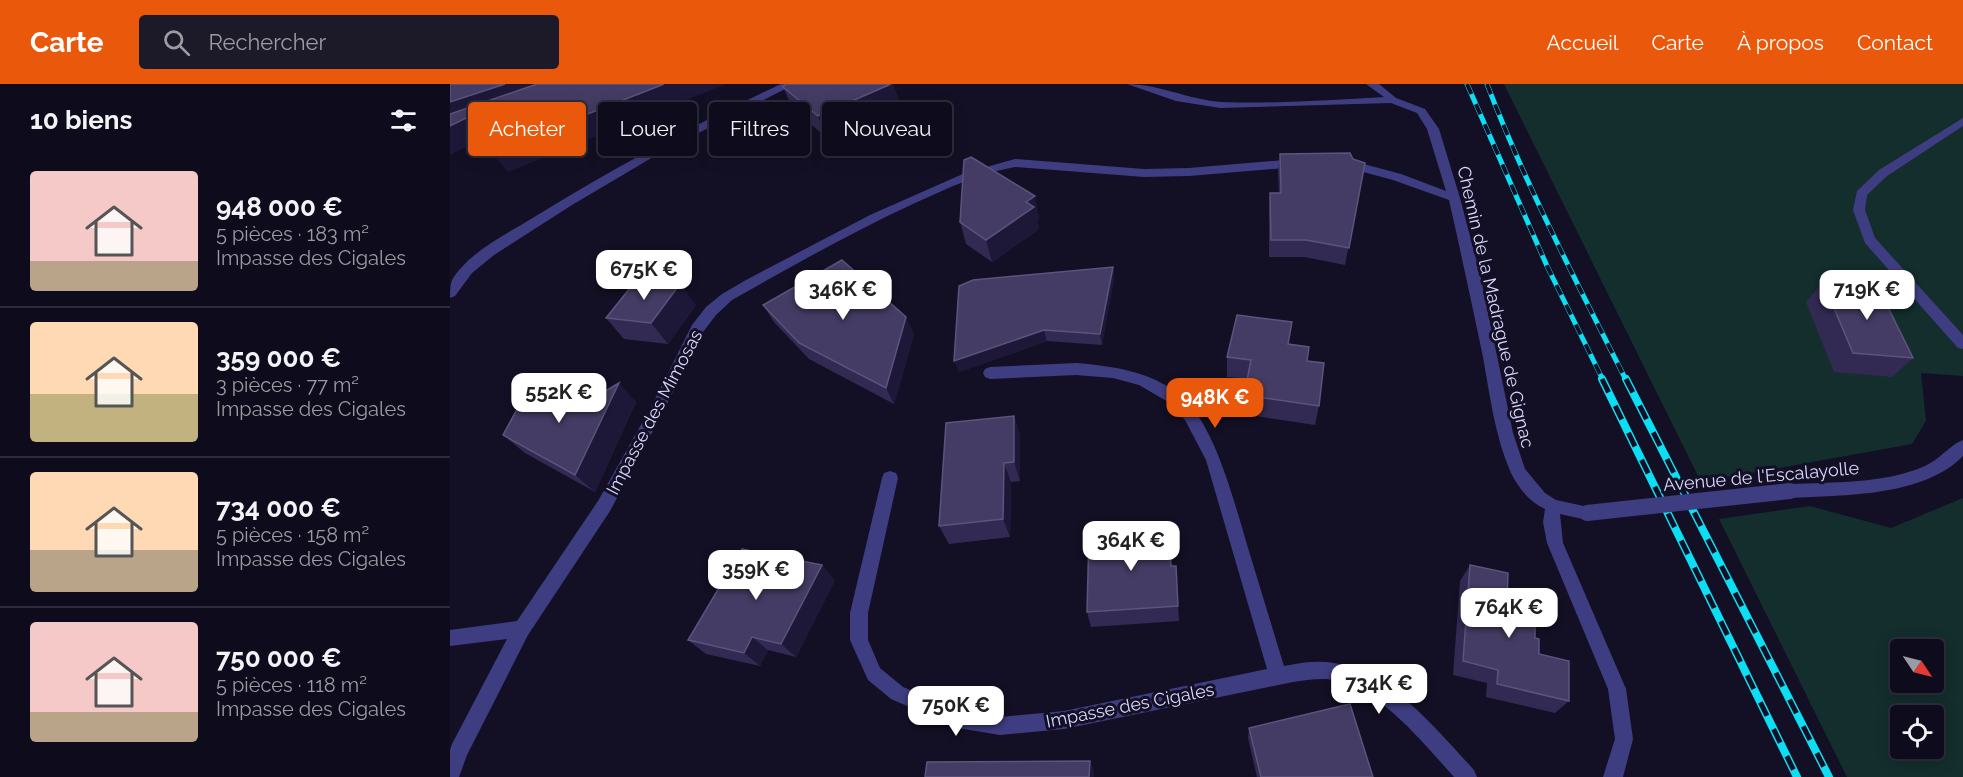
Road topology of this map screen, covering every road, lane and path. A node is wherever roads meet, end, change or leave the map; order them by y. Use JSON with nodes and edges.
{"nodes":[{"id":1,"x":790,"y":84,"type":"edge"},
{"id":2,"x":1132,"y":84,"type":"edge"},
{"id":3,"x":1371,"y":84,"type":"edge"},
{"id":4,"x":1392,"y":100,"type":"junction"},
{"id":5,"x":1963,"y":121,"type":"edge"},
{"id":6,"x":1310,"y":162,"type":"edge"},
{"id":7,"x":1332,"y":163,"type":"edge"},
{"id":8,"x":1454,"y":198,"type":"junction"},
{"id":9,"x":450,"y":293,"type":"edge"},
{"id":10,"x":1963,"y":344,"type":"edge"},
{"id":11,"x":990,"y":373,"type":"dead end"},
{"id":12,"x":1963,"y":446,"type":"edge"},
{"id":13,"x":890,"y":478,"type":"dead end"},
{"id":14,"x":1553,"y":506,"type":"junction"},
{"id":15,"x":522,"y":629,"type":"junction"},
{"id":16,"x":450,"y":638,"type":"edge"},
{"id":17,"x":1278,"y":676,"type":"junction"},
{"id":18,"x":450,"y":776,"type":"edge"},
{"id":19,"x":1467,"y":777,"type":"edge"},
{"id":20,"x":1613,"y":777,"type":"edge"}],
"edges":[{"from":1,"to":9,"type":"street"},
{"from":2,"to":4,"type":"street","name":"Chemin de la Madrague de Gignac"},
{"from":3,"to":4,"type":"street"},
{"from":4,"to":8,"type":"street","name":"Chemin de la Madrague de Gignac"},
{"from":5,"to":10,"type":"street"},
{"from":6,"to":15,"type":"street","name":"Impasse des Mimosas"},
{"from":7,"to":8,"type":"street"},
{"from":8,"to":14,"type":"street","name":"Chemin de la Madrague de Gignac"},
{"from":11,"to":17,"type":"street"},
{"from":12,"to":14,"type":"street","name":"Avenue de l'Escalayolle","bridge":true},
{"from":13,"to":17,"type":"street","name":"Impasse des Cigales"},
{"from":14,"to":20,"type":"street"},
{"from":15,"to":16,"type":"street"},
{"from":15,"to":18,"type":"street","name":"Impasse des Mimosas"},
{"from":17,"to":19,"type":"street","name":"Impasse des Cigales"}]}
